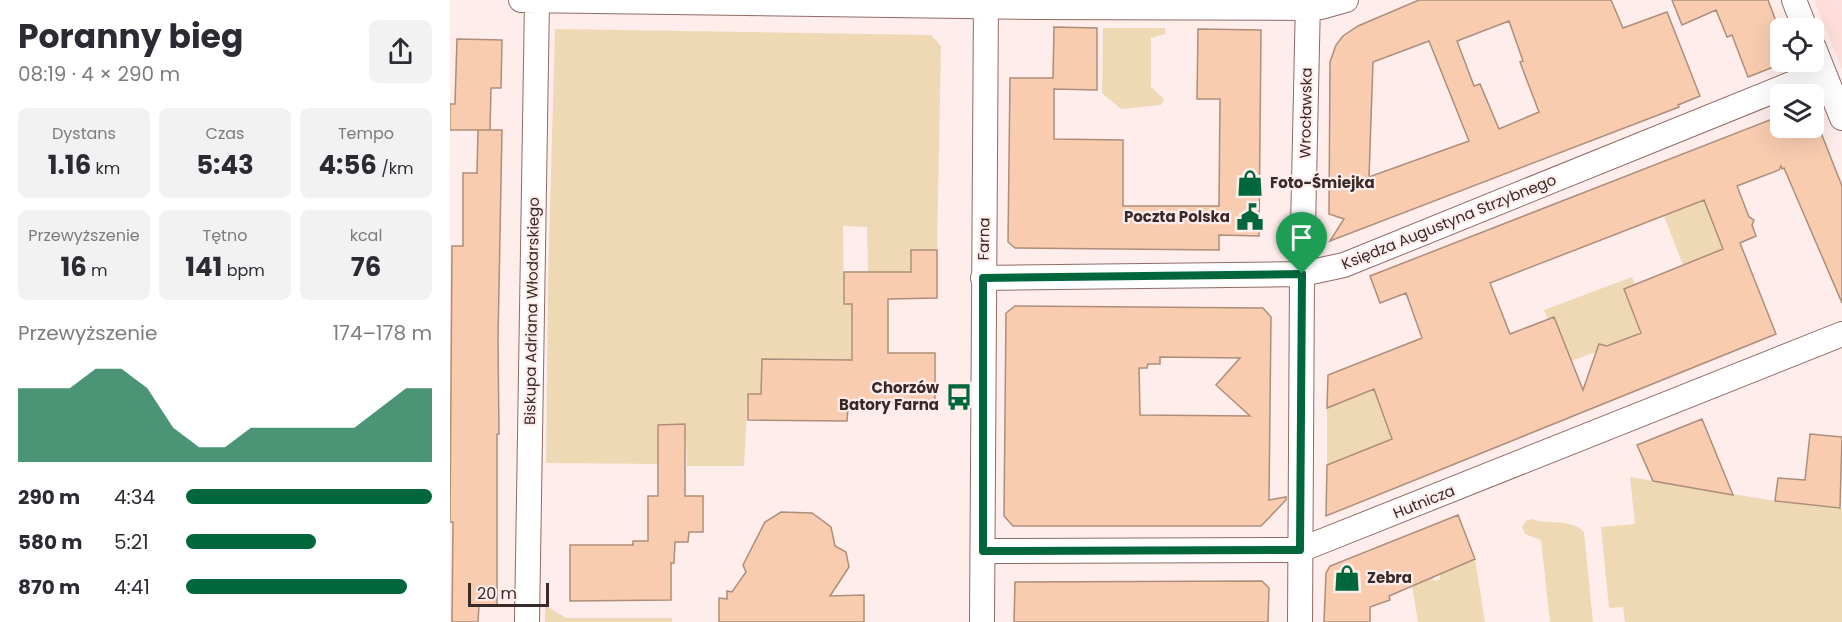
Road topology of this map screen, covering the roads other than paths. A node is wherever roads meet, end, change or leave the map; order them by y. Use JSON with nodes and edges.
{"nodes":[{"id":1,"x":521,"y":0,"type":"edge"},
{"id":2,"x":537,"y":0,"type":"edge"},
{"id":3,"x":1346,"y":0,"type":"edge"},
{"id":4,"x":1794,"y":0,"type":"edge"},
{"id":5,"x":986,"y":3,"type":"edge"},
{"id":6,"x":1308,"y":4,"type":"edge"},
{"id":7,"x":1802,"y":18,"type":"edge"},
{"id":8,"x":1821,"y":72,"type":"edge"},
{"id":9,"x":1823,"y":72,"type":"edge"},
{"id":10,"x":1842,"y":118,"type":"edge"},
{"id":11,"x":1302,"y":274,"type":"junction"},
{"id":12,"x":983,"y":278,"type":"junction"},
{"id":13,"x":1842,"y":334,"type":"edge"},
{"id":14,"x":1300,"y":550,"type":"junction"},
{"id":15,"x":983,"y":551,"type":"junction"},
{"id":16,"x":527,"y":622,"type":"edge"},
{"id":17,"x":982,"y":622,"type":"edge"},
{"id":18,"x":1300,"y":622,"type":"edge"}],
"edges":[{"from":1,"to":2,"type":"street"},
{"from":2,"to":5,"type":"street"},
{"from":2,"to":16,"type":"street","name":"Biskupa Adriana Włodarskiego"},
{"from":3,"to":6,"type":"street"},
{"from":4,"to":7,"type":"street"},
{"from":5,"to":6,"type":"street"},
{"from":5,"to":12,"type":"street","name":"Farna"},
{"from":6,"to":11,"type":"street","name":"Wrocławska"},
{"from":8,"to":11,"type":"street","name":"Księdza Augustyna Strzybnego"},
{"from":9,"to":10,"type":"street"},
{"from":11,"to":12,"type":"street","name":"Księdza Augustyna Strzybnego"},
{"from":11,"to":14,"type":"street","name":"Wrocławska"},
{"from":12,"to":15,"type":"street","name":"Farna"},
{"from":13,"to":14,"type":"street","name":"Hutnicza"},
{"from":14,"to":15,"type":"street","name":"Hutnicza"},
{"from":14,"to":18,"type":"street","name":"Wrocławska"},
{"from":15,"to":17,"type":"street","name":"Farna"}]}
